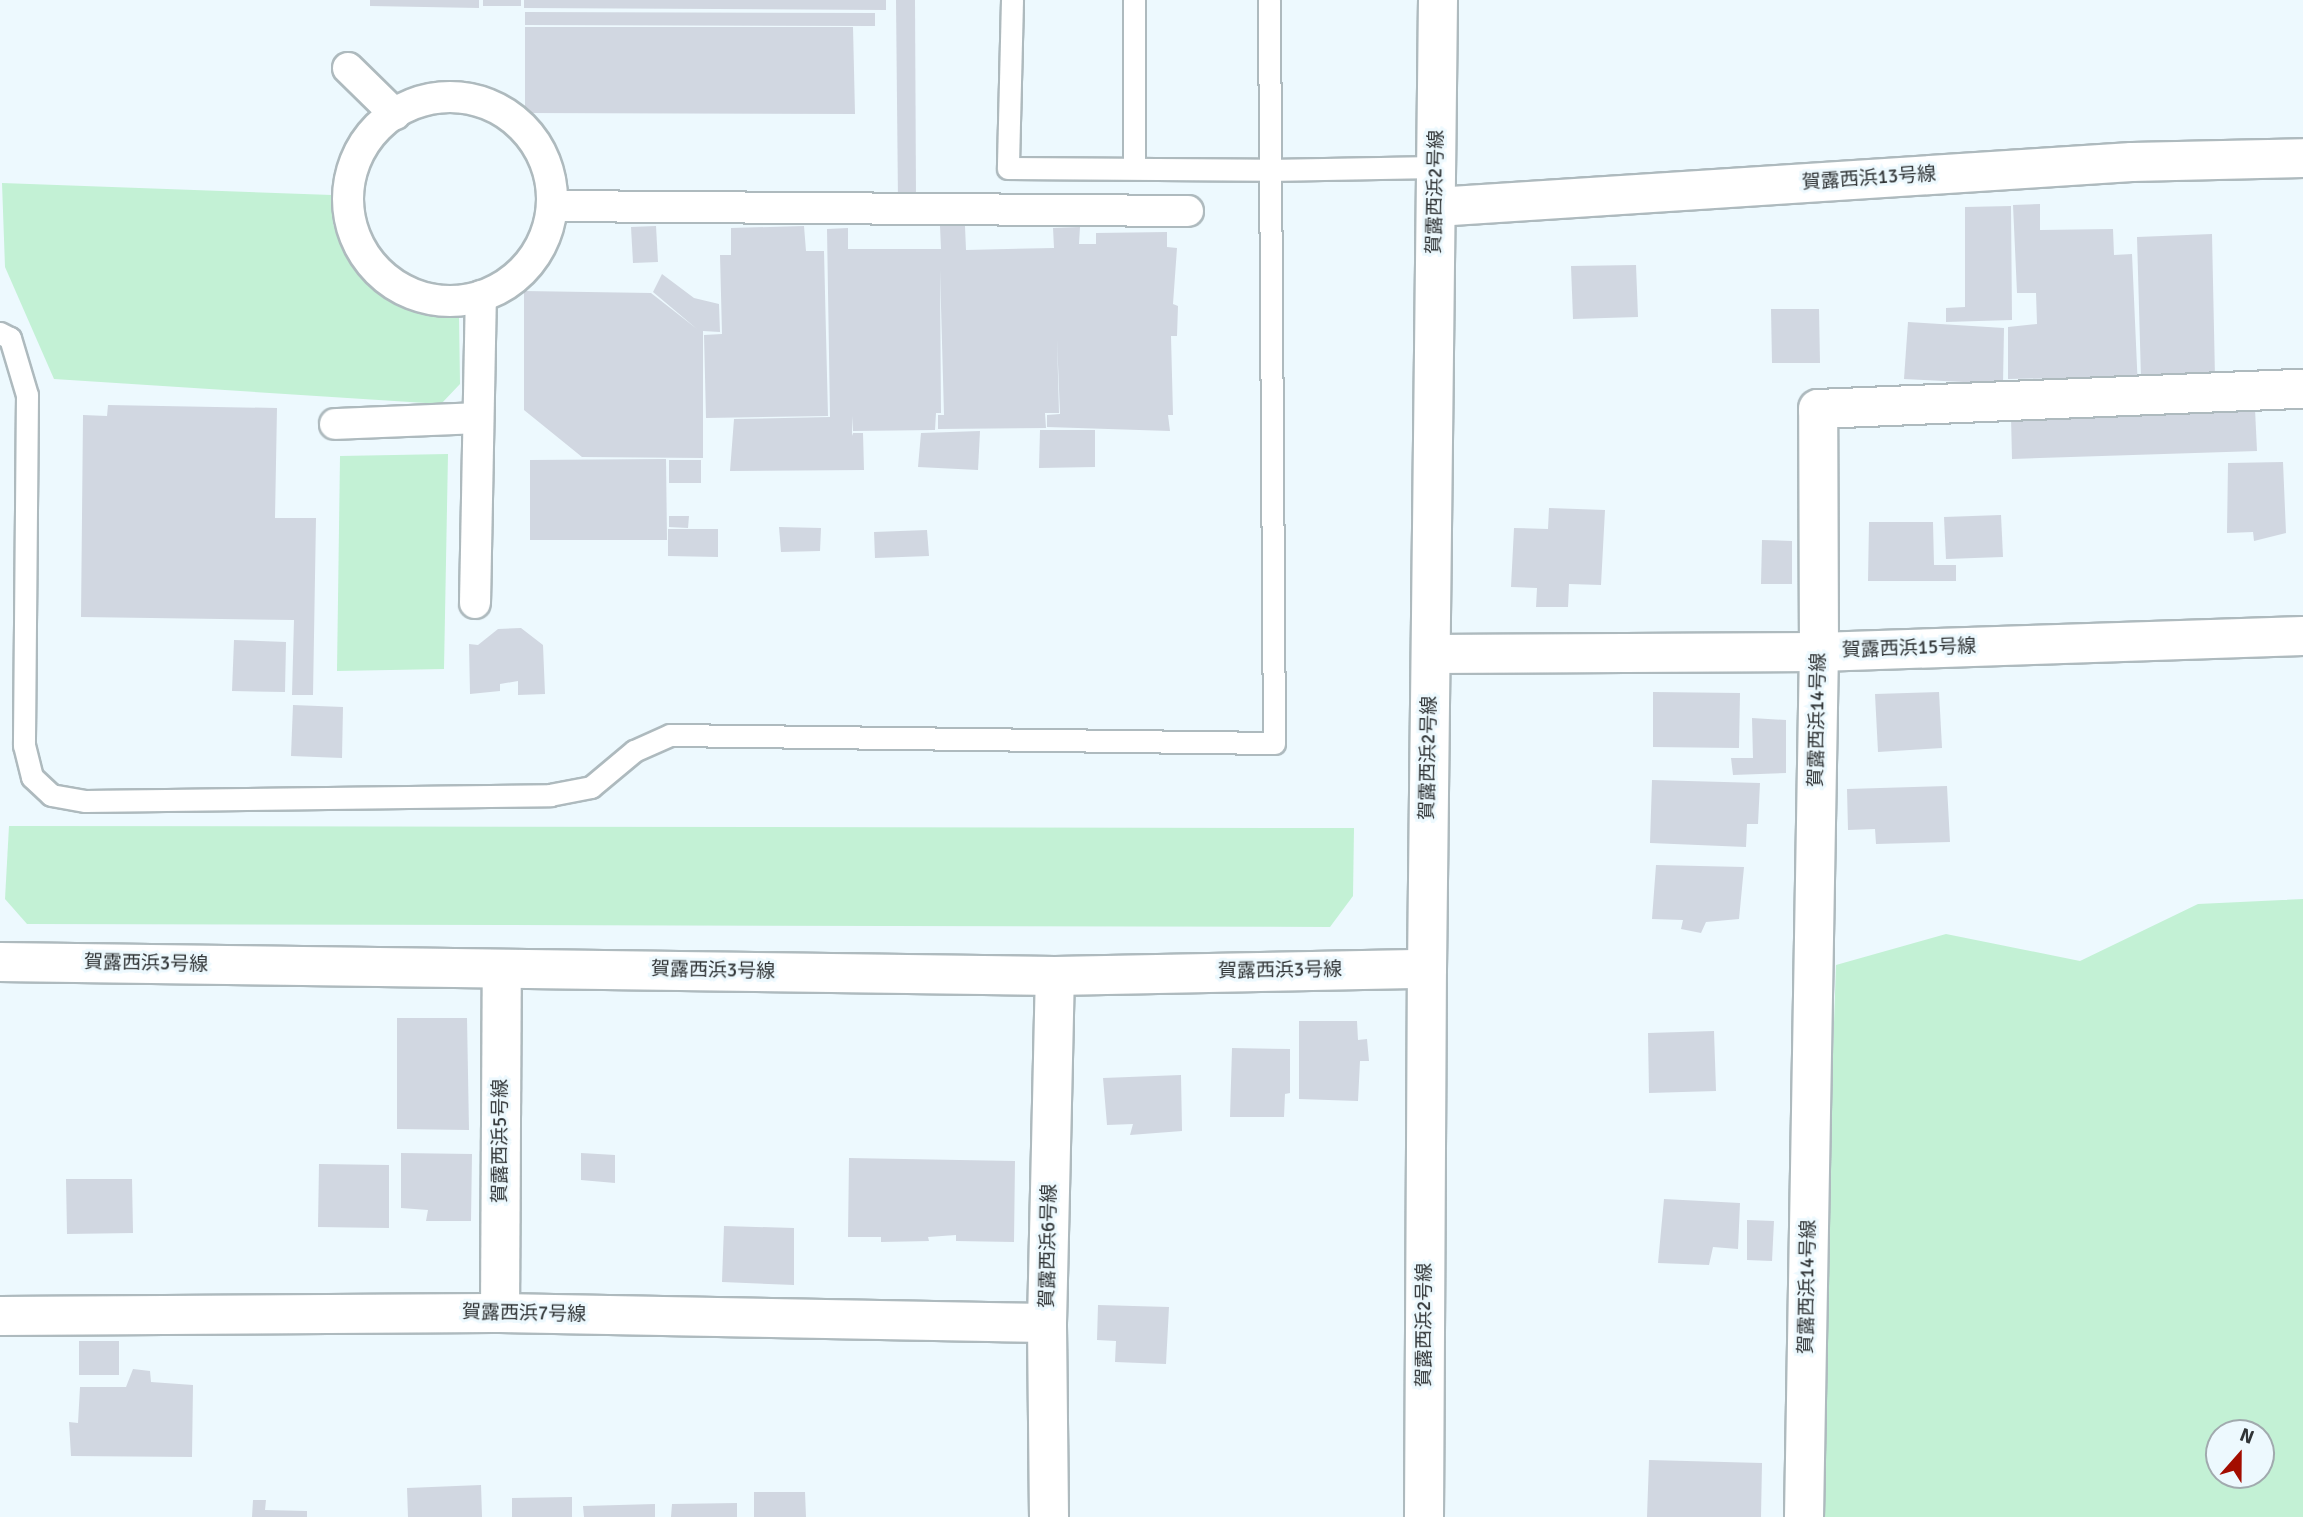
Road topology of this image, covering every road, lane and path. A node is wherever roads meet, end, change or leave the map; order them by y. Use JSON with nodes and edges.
{"nodes":[{"id":1,"x":1012,"y":0,"type":"edge"},
{"id":2,"x":1134,"y":0,"type":"edge"},
{"id":3,"x":1269,"y":0,"type":"edge"},
{"id":4,"x":1438,"y":0,"type":"edge"},
{"id":5,"x":348,"y":68,"type":"dead end"},
{"id":6,"x":395,"y":114,"type":"junction"},
{"id":7,"x":2303,"y":158,"type":"edge"},
{"id":8,"x":1134,"y":167,"type":"junction"},
{"id":9,"x":1436,"y":167,"type":"junction"},
{"id":10,"x":1268,"y":170,"type":"junction"},
{"id":11,"x":553,"y":206,"type":"junction"},
{"id":12,"x":1436,"y":207,"type":"junction"},
{"id":13,"x":1188,"y":211,"type":"dead end"},
{"id":14,"x":481,"y":296,"type":"junction"},
{"id":15,"x":0,"y":333,"type":"edge"},
{"id":16,"x":2303,"y":389,"type":"edge"},
{"id":17,"x":477,"y":418,"type":"junction"},
{"id":18,"x":335,"y":424,"type":"dead end"},
{"id":19,"x":475,"y":603,"type":"dead end"},
{"id":20,"x":2303,"y":636,"type":"edge"},
{"id":21,"x":1819,"y":652,"type":"junction"},
{"id":22,"x":1431,"y":654,"type":"junction"},
{"id":23,"x":0,"y":962,"type":"edge"},
{"id":24,"x":502,"y":968,"type":"junction"},
{"id":25,"x":1427,"y":969,"type":"junction"},
{"id":26,"x":1055,"y":976,"type":"junction"},
{"id":27,"x":500,"y":1313,"type":"junction"},
{"id":28,"x":0,"y":1316,"type":"edge"},
{"id":29,"x":1047,"y":1323,"type":"junction"},
{"id":30,"x":1049,"y":1517,"type":"edge"},
{"id":31,"x":1424,"y":1517,"type":"edge"},
{"id":32,"x":1804,"y":1517,"type":"edge"}],
"edges":[{"from":1,"to":8,"type":"lane"},
{"from":2,"to":8,"type":"lane"},
{"from":3,"to":10,"type":"lane"},
{"from":4,"to":9,"type":"street","name":"賀露西浜2号線"},
{"from":5,"to":6,"type":"street"},
{"from":6,"to":11,"type":"street"},
{"from":6,"to":14,"type":"street"},
{"from":7,"to":12,"type":"street","name":"賀露西浜13号線"},
{"from":8,"to":10,"type":"lane"},
{"from":9,"to":10,"type":"lane"},
{"from":9,"to":12,"type":"street","name":"賀露西浜2号線"},
{"from":10,"to":15,"type":"lane"},
{"from":11,"to":13,"type":"street"},
{"from":11,"to":14,"type":"street"},
{"from":12,"to":22,"type":"street","name":"賀露西浜2号線"},
{"from":14,"to":17,"type":"street"},
{"from":16,"to":21,"type":"street","name":"賀露西浜14号線"},
{"from":17,"to":18,"type":"street"},
{"from":17,"to":19,"type":"street"},
{"from":20,"to":21,"type":"street","name":"賀露西浜15号線"},
{"from":21,"to":22,"type":"street","name":"賀露西浜15号線"},
{"from":21,"to":32,"type":"street","name":"賀露西浜14号線"},
{"from":22,"to":25,"type":"street","name":"賀露西浜2号線"},
{"from":23,"to":24,"type":"street","name":"賀露西浜3号線"},
{"from":24,"to":26,"type":"street","name":"賀露西浜3号線"},
{"from":24,"to":27,"type":"street","name":"賀露西浜5号線"},
{"from":25,"to":26,"type":"street","name":"賀露西浜3号線"},
{"from":25,"to":31,"type":"street","name":"賀露西浜2号線"},
{"from":26,"to":29,"type":"street","name":"賀露西浜6号線"},
{"from":27,"to":28,"type":"street","name":"賀露西浜7号線"},
{"from":27,"to":29,"type":"street","name":"賀露西浜7号線"},
{"from":29,"to":30,"type":"street","name":"賀露西浜6号線"}]}
